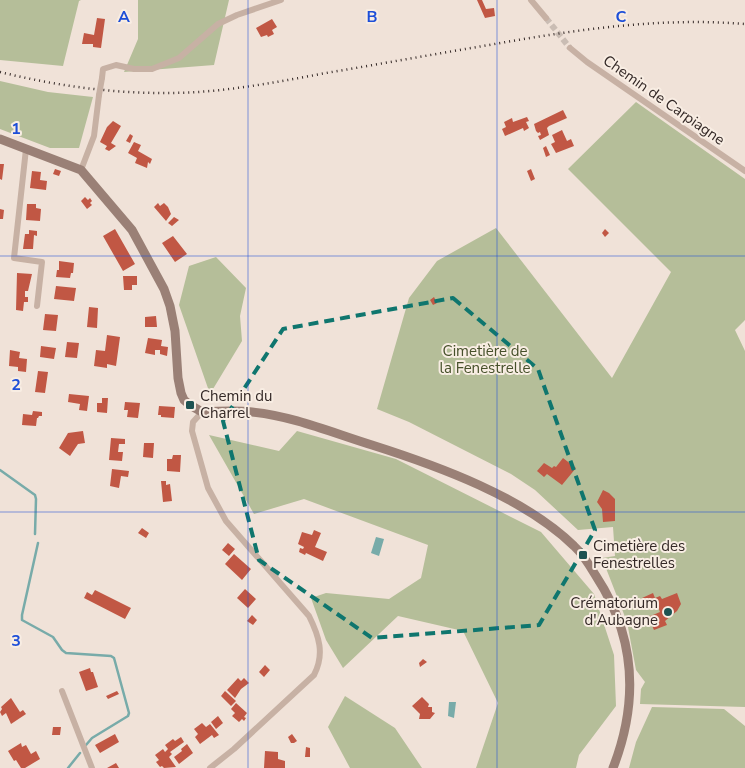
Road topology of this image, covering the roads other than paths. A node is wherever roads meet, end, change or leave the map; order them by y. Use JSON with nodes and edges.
{"nodes":[{"id":1,"x":281,"y":0,"type":"edge"},
{"id":2,"x":531,"y":0,"type":"edge"},
{"id":3,"x":546,"y":18,"type":"tunnel mouth"},
{"id":4,"x":570,"y":48,"type":"tunnel mouth"},
{"id":5,"x":0,"y":139,"type":"edge"},
{"id":6,"x":26,"y":149,"type":"junction"},
{"id":7,"x":81,"y":170,"type":"junction"},
{"id":8,"x":745,"y":171,"type":"edge"},
{"id":9,"x":37,"y":306,"type":"dead end"},
{"id":10,"x":202,"y":412,"type":"junction"},
{"id":11,"x":62,"y":691,"type":"dead end"},
{"id":12,"x":92,"y":768,"type":"edge"},
{"id":13,"x":210,"y":768,"type":"edge"},
{"id":14,"x":613,"y":768,"type":"edge"}],
"edges":[{"from":1,"to":7,"type":"street","bridge":true},
{"from":2,"to":3,"type":"street"},
{"from":4,"to":8,"type":"street","name":"Chemin de Carpiagne"},
{"from":5,"to":6,"type":"street"},
{"from":6,"to":7,"type":"street"},
{"from":6,"to":9,"type":"street"},
{"from":7,"to":10,"type":"street"},
{"from":10,"to":13,"type":"street"},
{"from":10,"to":14,"type":"street"},
{"from":11,"to":12,"type":"street"}]}
